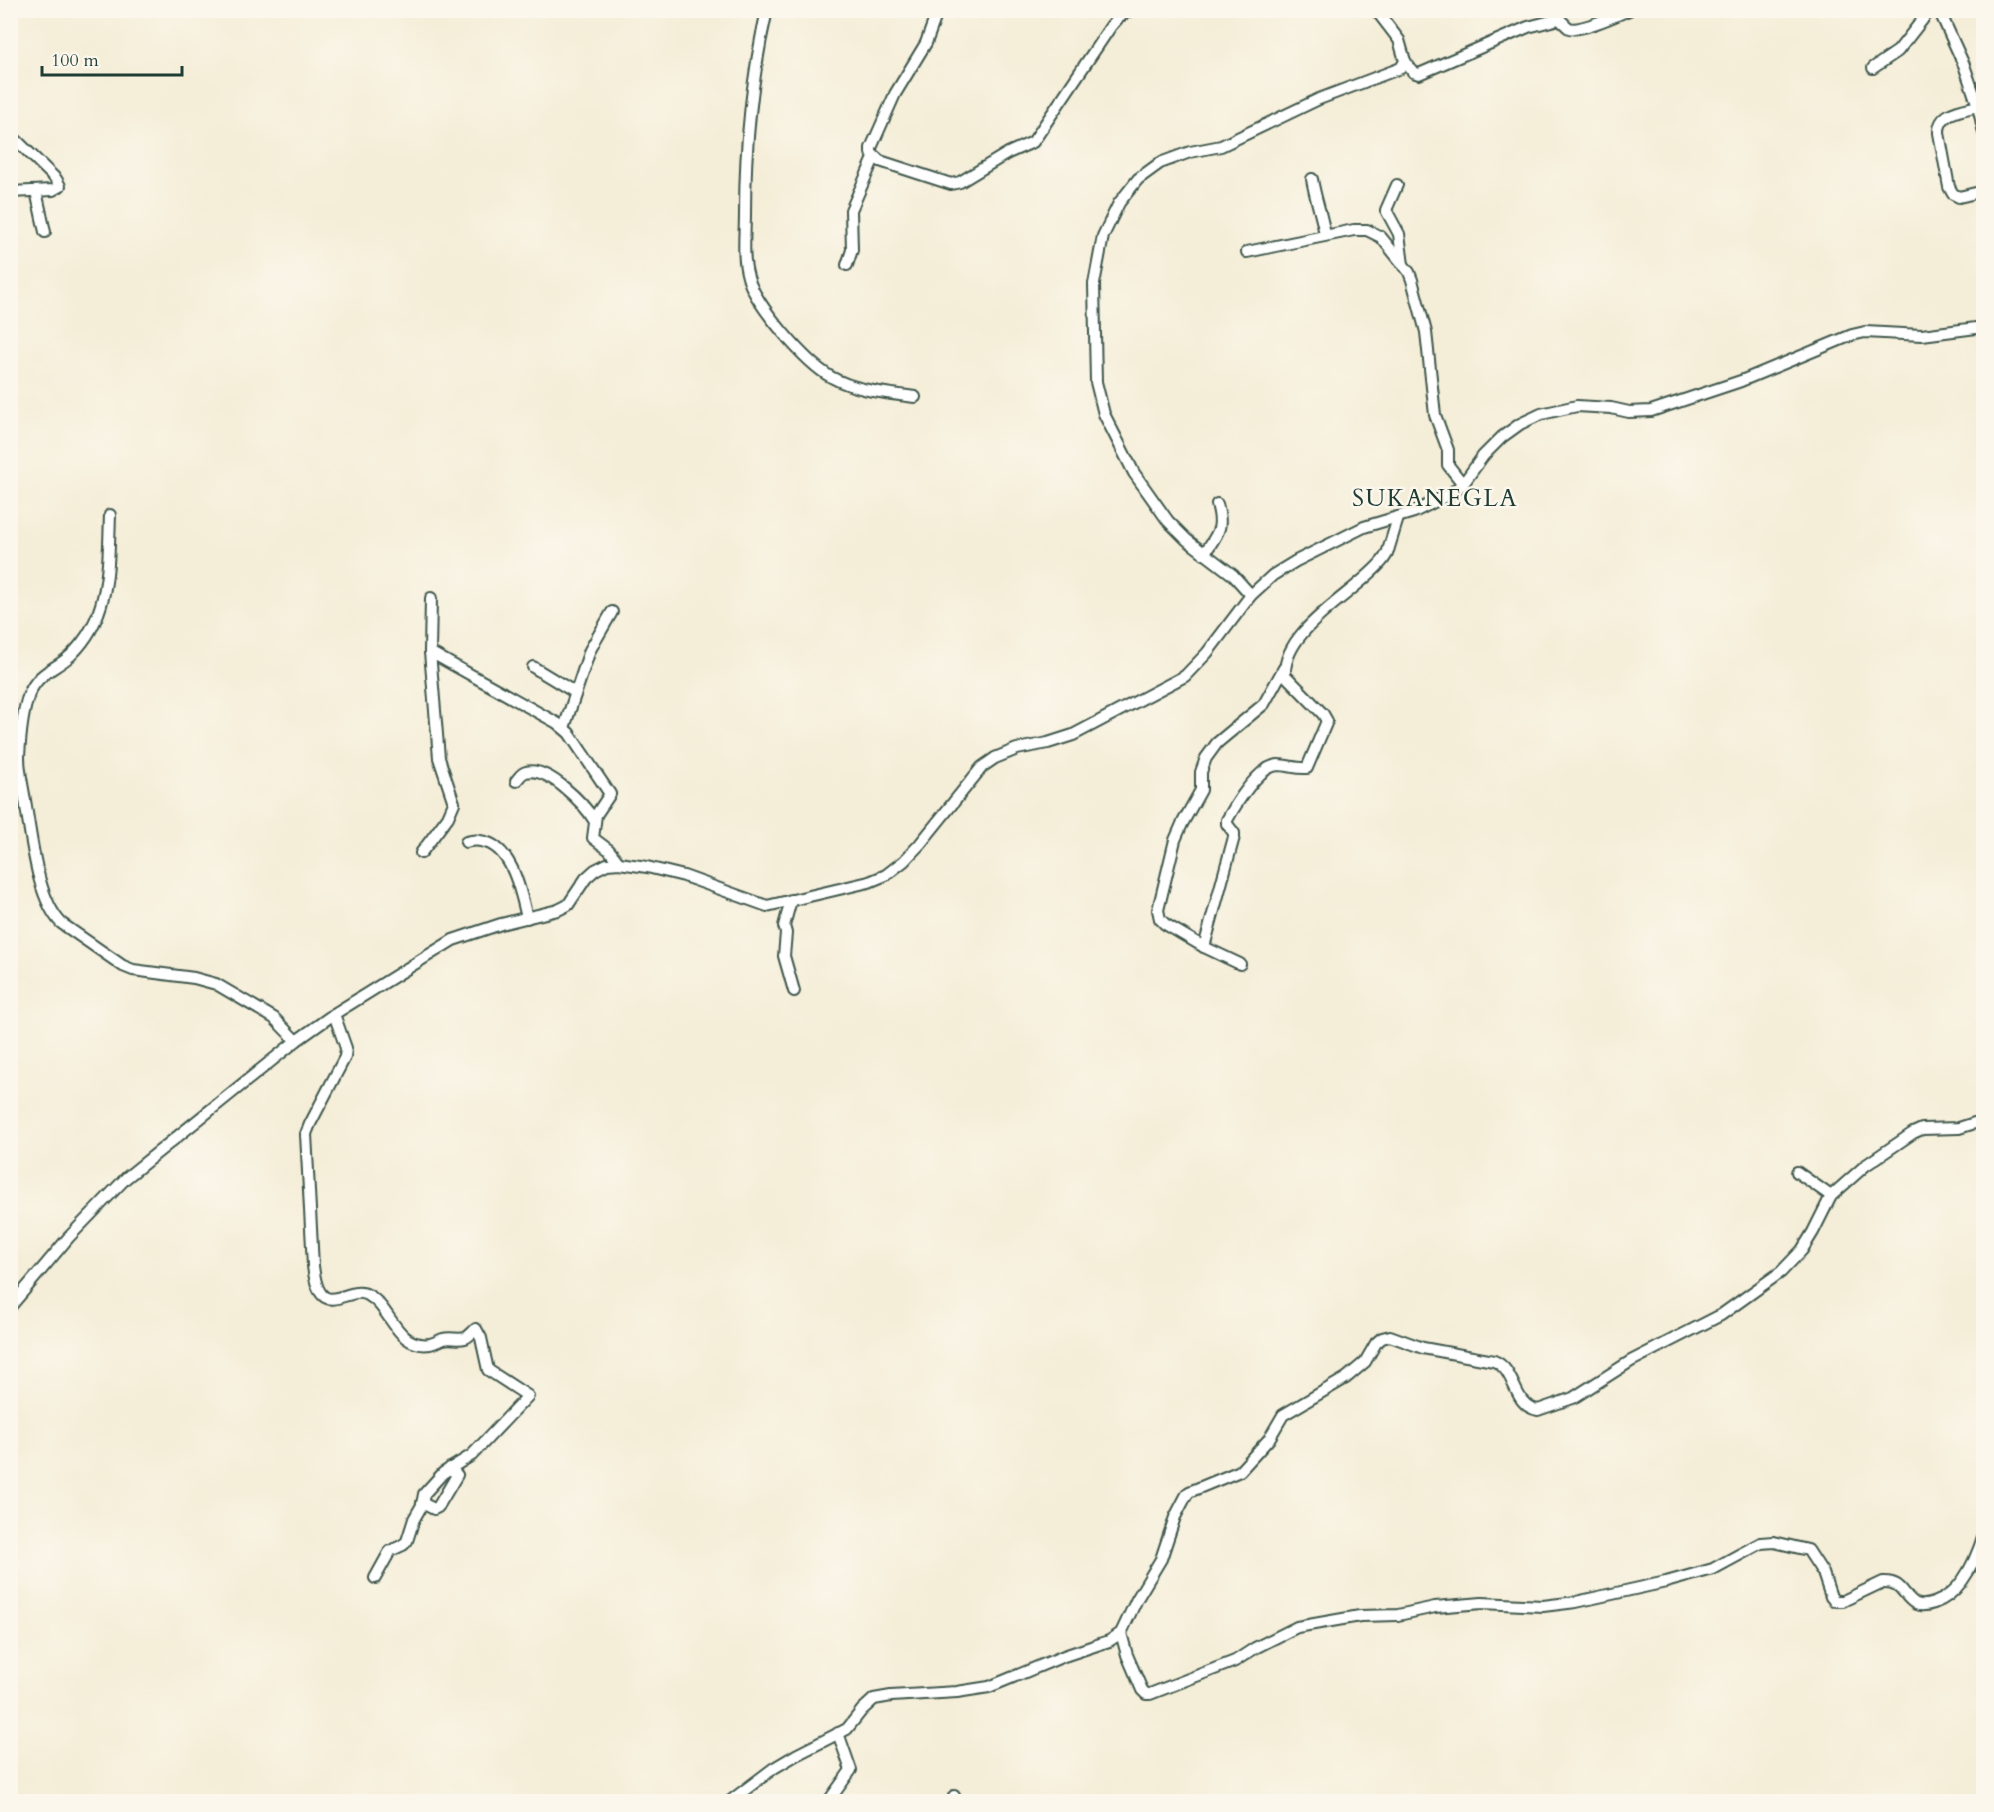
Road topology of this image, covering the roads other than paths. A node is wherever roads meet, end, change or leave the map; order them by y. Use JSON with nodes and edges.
{"nodes":[{"id":1,"x":767,"y":10,"type":"edge"},
{"id":2,"x":938,"y":10,"type":"edge"},
{"id":3,"x":1130,"y":10,"type":"edge"},
{"id":4,"x":1376,"y":10,"type":"edge"},
{"id":5,"x":1629,"y":10,"type":"edge"},
{"id":6,"x":1930,"y":10,"type":"edge"},
{"id":7,"x":1939,"y":10,"type":"edge"},
{"id":8,"x":1405,"y":61,"type":"junction"},
{"id":9,"x":1873,"y":68,"type":"dead end"},
{"id":10,"x":1978,"y":106,"type":"junction"},
{"id":11,"x":1983,"y":133,"type":"edge"},
{"id":12,"x":10,"y":134,"type":"edge"},
{"id":13,"x":874,"y":158,"type":"junction"},
{"id":14,"x":1312,"y":179,"type":"dead end"},
{"id":15,"x":1397,"y":185,"type":"dead end"},
{"id":16,"x":36,"y":191,"type":"junction"},
{"id":17,"x":1983,"y":191,"type":"edge"},
{"id":18,"x":10,"y":192,"type":"edge"},
{"id":19,"x":45,"y":232,"type":"dead end"},
{"id":20,"x":1325,"y":235,"type":"junction"},
{"id":21,"x":1247,"y":252,"type":"dead end"},
{"id":22,"x":847,"y":265,"type":"dead end"},
{"id":23,"x":1403,"y":265,"type":"junction"},
{"id":24,"x":1983,"y":327,"type":"edge"},
{"id":25,"x":915,"y":397,"type":"dead end"},
{"id":26,"x":1463,"y":484,"type":"junction"},
{"id":27,"x":1217,"y":504,"type":"dead end"},
{"id":28,"x":110,"y":515,"type":"dead end"},
{"id":29,"x":1398,"y":518,"type":"junction"},
{"id":30,"x":1204,"y":554,"type":"junction"},
{"id":31,"x":1251,"y":595,"type":"junction"},
{"id":32,"x":431,"y":598,"type":"dead end"},
{"id":33,"x":612,"y":612,"type":"dead end"},
{"id":34,"x":430,"y":652,"type":"junction"},
{"id":35,"x":533,"y":667,"type":"dead end"},
{"id":36,"x":1285,"y":668,"type":"junction"},
{"id":37,"x":576,"y":693,"type":"junction"},
{"id":38,"x":564,"y":728,"type":"junction"},
{"id":39,"x":516,"y":781,"type":"dead end"},
{"id":40,"x":594,"y":820,"type":"junction"},
{"id":41,"x":466,"y":842,"type":"dead end"},
{"id":42,"x":421,"y":853,"type":"dead end"},
{"id":43,"x":619,"y":863,"type":"junction"},
{"id":44,"x":791,"y":900,"type":"junction"},
{"id":45,"x":527,"y":918,"type":"junction"},
{"id":46,"x":1204,"y":947,"type":"junction"},
{"id":47,"x":1240,"y":964,"type":"dead end"},
{"id":48,"x":794,"y":991,"type":"dead end"},
{"id":49,"x":334,"y":1014,"type":"junction"},
{"id":50,"x":296,"y":1041,"type":"junction"},
{"id":51,"x":1983,"y":1120,"type":"edge"},
{"id":52,"x":1797,"y":1172,"type":"dead end"},
{"id":53,"x":1831,"y":1196,"type":"junction"},
{"id":54,"x":10,"y":1307,"type":"edge"},
{"id":55,"x":450,"y":1468,"type":"junction"},
{"id":56,"x":422,"y":1503,"type":"junction"},
{"id":57,"x":1983,"y":1534,"type":"edge"},
{"id":58,"x":375,"y":1578,"type":"dead end"},
{"id":59,"x":1120,"y":1633,"type":"junction"},
{"id":60,"x":838,"y":1733,"type":"junction"},
{"id":61,"x":729,"y":1802,"type":"edge"},
{"id":62,"x":828,"y":1802,"type":"edge"},
{"id":63,"x":1538,"y":1802,"type":"edge"},
{"id":64,"x":1548,"y":1802,"type":"edge"}],
"edges":[{"from":1,"to":25,"type":"street"},
{"from":2,"to":13,"type":"street"},
{"from":3,"to":13,"type":"street"},
{"from":4,"to":8,"type":"street"},
{"from":5,"to":8,"type":"street"},
{"from":6,"to":9,"type":"street"},
{"from":7,"to":10,"type":"street"},
{"from":8,"to":30,"type":"street"},
{"from":10,"to":11,"type":"street"},
{"from":10,"to":17,"type":"street"},
{"from":12,"to":16,"type":"street"},
{"from":13,"to":22,"type":"street"},
{"from":14,"to":20,"type":"street"},
{"from":15,"to":23,"type":"street"},
{"from":16,"to":18,"type":"street"},
{"from":16,"to":19,"type":"street"},
{"from":20,"to":21,"type":"street"},
{"from":20,"to":23,"type":"street"},
{"from":23,"to":26,"type":"street"},
{"from":24,"to":26,"type":"street"},
{"from":26,"to":29,"type":"street"},
{"from":27,"to":30,"type":"street"},
{"from":28,"to":50,"type":"street"},
{"from":29,"to":31,"type":"street"},
{"from":29,"to":36,"type":"street"},
{"from":30,"to":31,"type":"street"},
{"from":31,"to":44,"type":"street"},
{"from":32,"to":34,"type":"street"},
{"from":33,"to":37,"type":"street"},
{"from":34,"to":38,"type":"street"},
{"from":34,"to":42,"type":"street"},
{"from":35,"to":37,"type":"street"},
{"from":36,"to":46,"type":"street"},
{"from":36,"to":46,"type":"street"},
{"from":37,"to":38,"type":"street"},
{"from":38,"to":40,"type":"street"},
{"from":39,"to":40,"type":"street"},
{"from":40,"to":43,"type":"street"},
{"from":41,"to":45,"type":"street"},
{"from":43,"to":44,"type":"street"},
{"from":43,"to":45,"type":"street"},
{"from":44,"to":48,"type":"street"},
{"from":45,"to":49,"type":"street"},
{"from":46,"to":47,"type":"street"},
{"from":49,"to":50,"type":"street"},
{"from":49,"to":55,"type":"street"},
{"from":50,"to":54,"type":"street"},
{"from":51,"to":53,"type":"street"},
{"from":52,"to":53,"type":"street"},
{"from":53,"to":59,"type":"street"},
{"from":55,"to":56,"type":"street"},
{"from":55,"to":56,"type":"street"},
{"from":56,"to":58,"type":"street"},
{"from":57,"to":59,"type":"street"},
{"from":59,"to":60,"type":"street"},
{"from":60,"to":61,"type":"street"},
{"from":60,"to":62,"type":"street"},
{"from":63,"to":64,"type":"street"}]}
